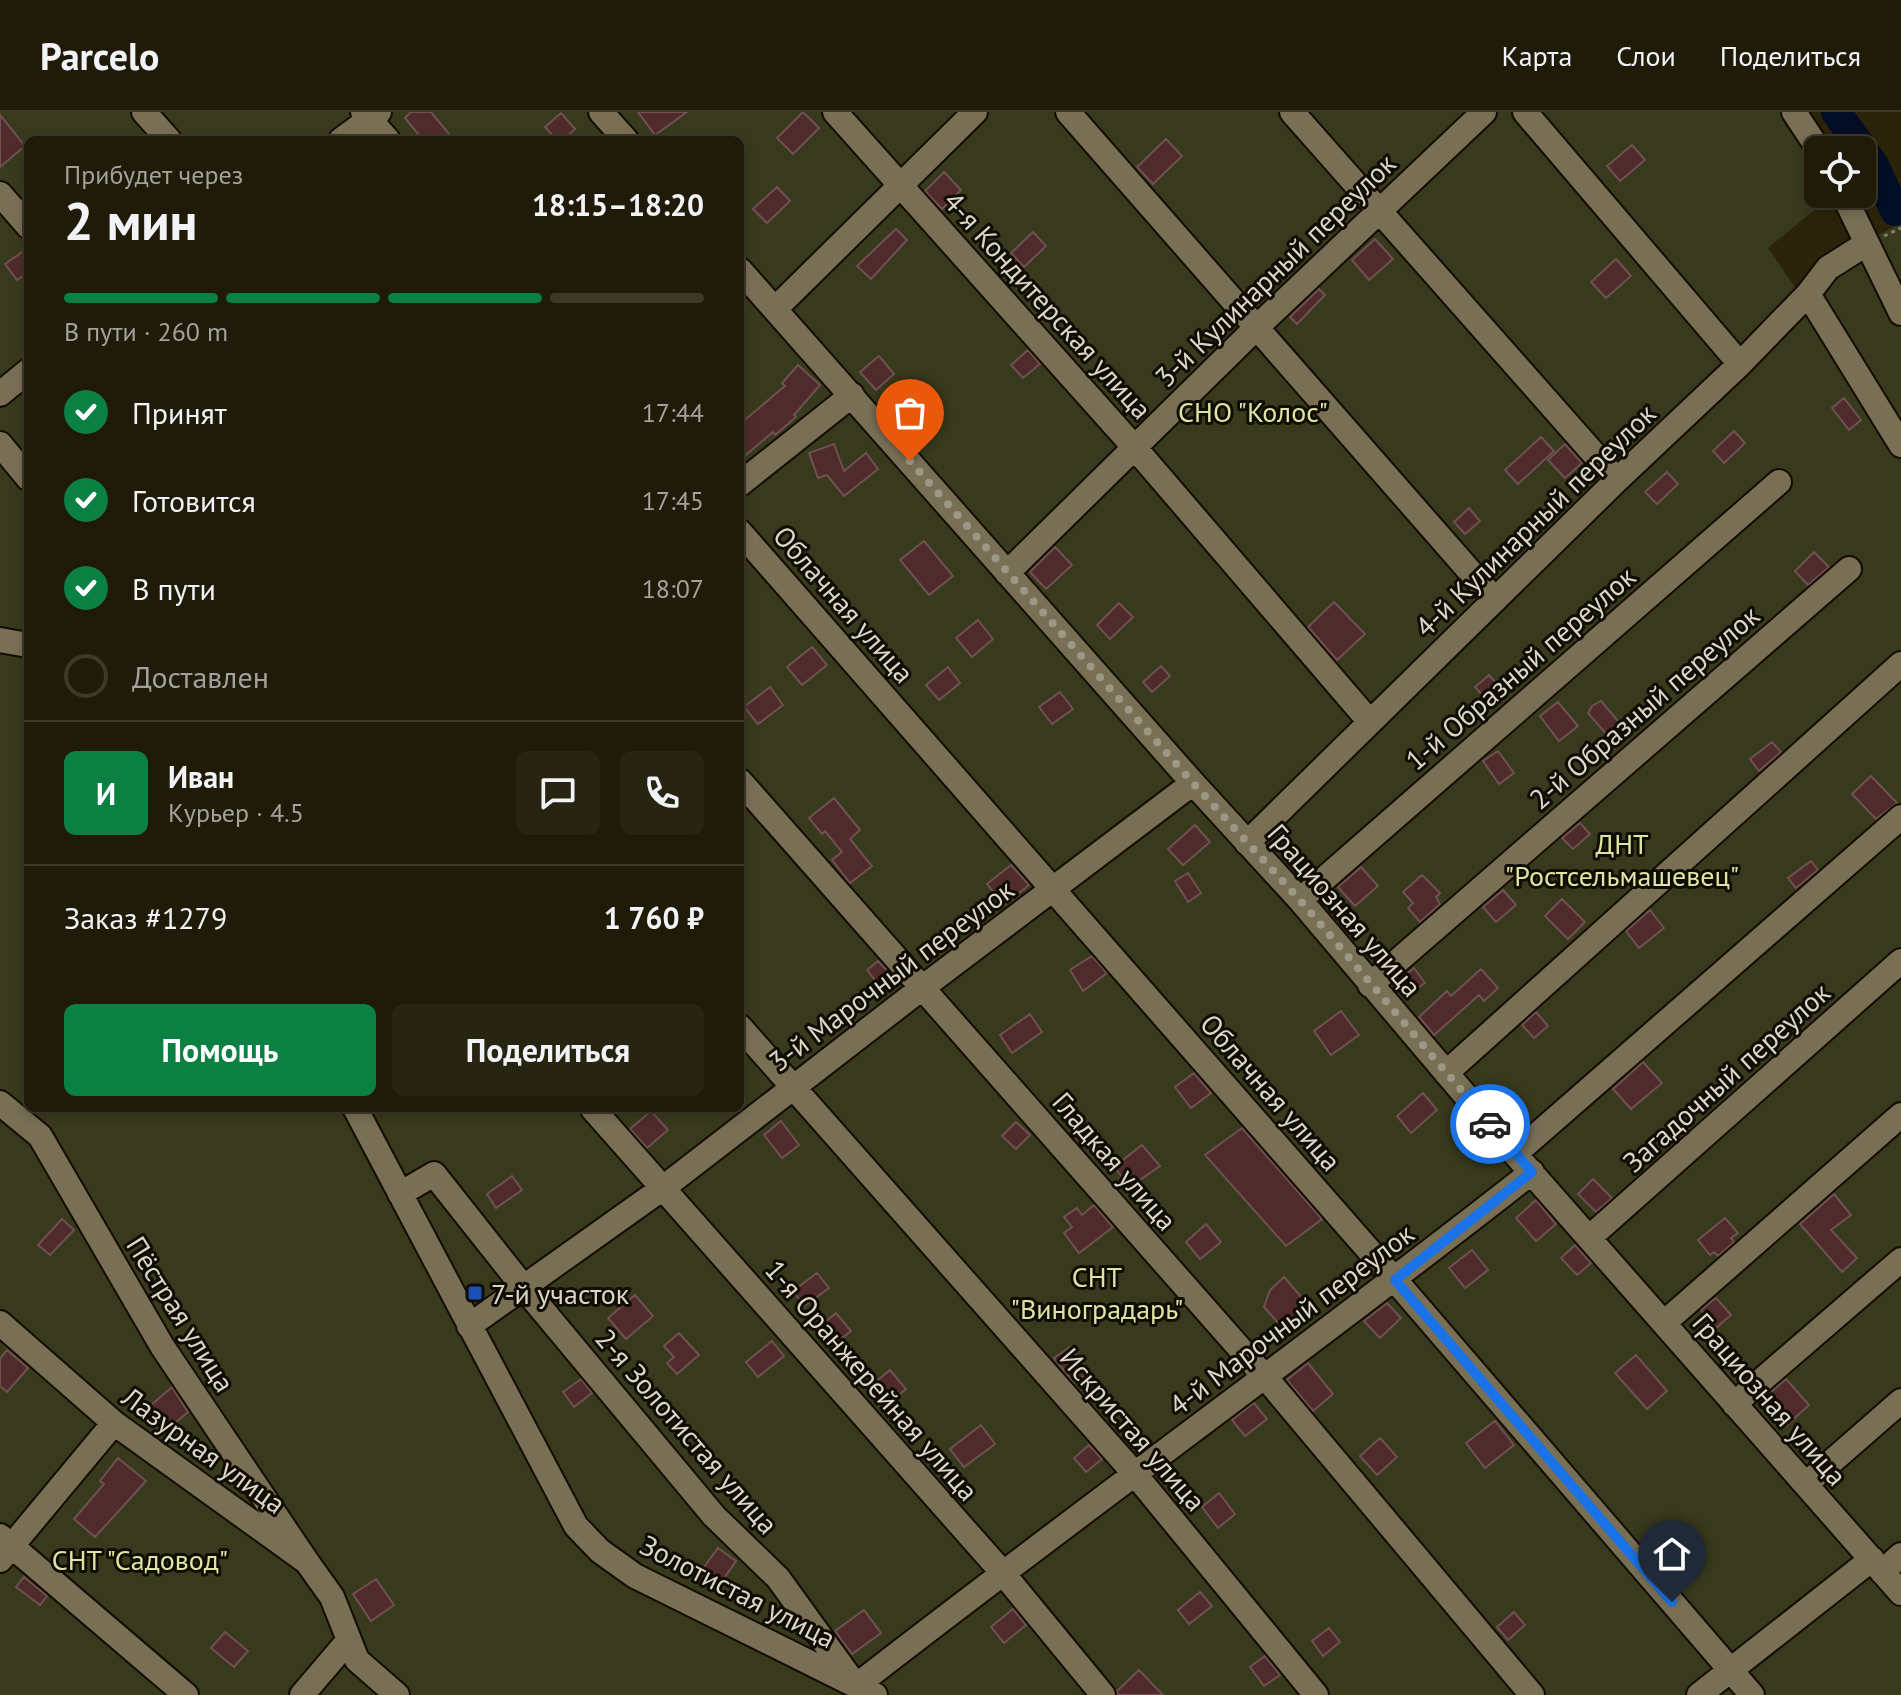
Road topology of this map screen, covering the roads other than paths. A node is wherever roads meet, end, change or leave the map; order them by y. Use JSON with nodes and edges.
{"nodes":[{"id":1,"x":144,"y":112,"type":"edge"},
{"id":2,"x":601,"y":112,"type":"edge"},
{"id":3,"x":835,"y":112,"type":"edge"},
{"id":4,"x":975,"y":112,"type":"edge"},
{"id":5,"x":1068,"y":112,"type":"edge"},
{"id":6,"x":1292,"y":112,"type":"edge"},
{"id":7,"x":1484,"y":112,"type":"edge"},
{"id":8,"x":1525,"y":112,"type":"edge"},
{"id":9,"x":1794,"y":112,"type":"edge"},
{"id":10,"x":371,"y":114,"type":"edge"},
{"id":11,"x":165,"y":136,"type":"edge"},
{"id":12,"x":346,"y":136,"type":"edge"},
{"id":13,"x":385,"y":136,"type":"edge"},
{"id":14,"x":622,"y":136,"type":"edge"},
{"id":15,"x":1810,"y":136,"type":"edge"},
{"id":16,"x":902,"y":185,"type":"junction"},
{"id":17,"x":0,"y":194,"type":"edge"},
{"id":18,"x":1849,"y":208,"type":"edge"},
{"id":19,"x":1379,"y":210,"type":"junction"},
{"id":20,"x":24,"y":221,"type":"edge"},
{"id":21,"x":1866,"y":244,"type":"junction"},
{"id":22,"x":744,"y":274,"type":"edge"},
{"id":23,"x":1808,"y":294,"type":"junction"},
{"id":24,"x":775,"y":309,"type":"junction"},
{"id":25,"x":1901,"y":313,"type":"edge"},
{"id":26,"x":1256,"y":328,"type":"junction"},
{"id":27,"x":1740,"y":364,"type":"junction"},
{"id":28,"x":24,"y":374,"type":"edge"},
{"id":29,"x":0,"y":394,"type":"edge"},
{"id":30,"x":852,"y":395,"type":"junction"},
{"id":31,"x":0,"y":444,"type":"edge"},
{"id":32,"x":1901,"y":445,"type":"edge"},
{"id":33,"x":1135,"y":448,"type":"junction"},
{"id":34,"x":24,"y":473,"type":"edge"},
{"id":35,"x":1617,"y":480,"type":"junction"},
{"id":36,"x":744,"y":481,"type":"edge"},
{"id":37,"x":1779,"y":482,"type":"dead end"},
{"id":38,"x":744,"y":537,"type":"edge"},
{"id":39,"x":1849,"y":569,"type":"dead end"},
{"id":40,"x":1007,"y":573,"type":"junction"},
{"id":41,"x":1495,"y":600,"type":"junction"},
{"id":42,"x":0,"y":640,"type":"edge"},
{"id":43,"x":24,"y":644,"type":"edge"},
{"id":44,"x":1901,"y":664,"type":"edge"},
{"id":45,"x":1370,"y":722,"type":"junction"},
{"id":46,"x":1193,"y":783,"type":"junction"},
{"id":47,"x":744,"y":786,"type":"edge"},
{"id":48,"x":1901,"y":817,"type":"edge"},
{"id":49,"x":1247,"y":843,"type":"junction"},
{"id":50,"x":1053,"y":889,"type":"junction"},
{"id":51,"x":1300,"y":900,"type":"junction"},
{"id":52,"x":1901,"y":961,"type":"edge"},
{"id":53,"x":1370,"y":985,"type":"junction"},
{"id":54,"x":922,"y":988,"type":"junction"},
{"id":55,"x":744,"y":1032,"type":"edge"},
{"id":56,"x":1446,"y":1073,"type":"junction"},
{"id":57,"x":793,"y":1087,"type":"junction"},
{"id":58,"x":0,"y":1103,"type":"edge"},
{"id":59,"x":357,"y":1112,"type":"edge"},
{"id":60,"x":596,"y":1112,"type":"edge"},
{"id":61,"x":1901,"y":1115,"type":"edge"},
{"id":62,"x":1523,"y":1163,"type":"junction"},
{"id":63,"x":663,"y":1188,"type":"junction"},
{"id":64,"x":400,"y":1194,"type":"junction"},
{"id":65,"x":1590,"y":1237,"type":"junction"},
{"id":66,"x":1901,"y":1260,"type":"edge"},
{"id":67,"x":1395,"y":1280,"type":"junction"},
{"id":68,"x":525,"y":1289,"type":"junction"},
{"id":69,"x":0,"y":1323,"type":"edge"},
{"id":70,"x":1664,"y":1323,"type":"junction"},
{"id":71,"x":469,"y":1326,"type":"junction"},
{"id":72,"x":1266,"y":1378,"type":"junction"},
{"id":73,"x":1901,"y":1401,"type":"edge"},
{"id":74,"x":1734,"y":1404,"type":"junction"},
{"id":75,"x":114,"y":1423,"type":"junction"},
{"id":76,"x":1134,"y":1473,"type":"junction"},
{"id":77,"x":1806,"y":1484,"type":"junction"},
{"id":78,"x":4,"y":1547,"type":"edge"},
{"id":79,"x":1901,"y":1555,"type":"edge"},
{"id":80,"x":307,"y":1562,"type":"junction"},
{"id":81,"x":1877,"y":1566,"type":"junction"},
{"id":82,"x":1002,"y":1572,"type":"junction"},
{"id":83,"x":1901,"y":1593,"type":"edge"},
{"id":84,"x":348,"y":1641,"type":"junction"},
{"id":85,"x":1731,"y":1671,"type":"junction"},
{"id":86,"x":866,"y":1690,"type":"edge"},
{"id":87,"x":186,"y":1695,"type":"edge"},
{"id":88,"x":302,"y":1695,"type":"edge"},
{"id":89,"x":397,"y":1695,"type":"edge"},
{"id":90,"x":1103,"y":1695,"type":"edge"},
{"id":91,"x":1316,"y":1695,"type":"edge"},
{"id":92,"x":1532,"y":1695,"type":"edge"},
{"id":93,"x":1699,"y":1695,"type":"edge"},
{"id":94,"x":1752,"y":1695,"type":"edge"}],
"edges":[{"from":1,"to":11,"type":"street"},
{"from":2,"to":14,"type":"street"},
{"from":3,"to":16,"type":"street","name":"4-я Кондитерская улица"},
{"from":4,"to":16,"type":"street"},
{"from":5,"to":26,"type":"street"},
{"from":6,"to":19,"type":"street"},
{"from":7,"to":19,"type":"street","name":"3-й Кулинарный переулок"},
{"from":8,"to":27,"type":"street"},
{"from":9,"to":15,"type":"street"},
{"from":10,"to":12,"type":"street"},
{"from":10,"to":13,"type":"street"},
{"from":16,"to":24,"type":"street"},
{"from":16,"to":33,"type":"street","name":"4-я Кондитерская улица"},
{"from":17,"to":20,"type":"street"},
{"from":18,"to":21,"type":"street"},
{"from":19,"to":26,"type":"street","name":"3-й Кулинарный переулок"},
{"from":19,"to":35,"type":"street"},
{"from":21,"to":23,"type":"street","name":"4-й Кулинарный переулок"},
{"from":21,"to":25,"type":"street"},
{"from":22,"to":24,"type":"street","name":"Грациозная улица"},
{"from":23,"to":27,"type":"street","name":"4-й Кулинарный переулок"},
{"from":23,"to":32,"type":"street"},
{"from":24,"to":30,"type":"street","name":"Грациозная улица"},
{"from":26,"to":33,"type":"street","name":"3-й Кулинарный переулок"},
{"from":26,"to":41,"type":"street"},
{"from":27,"to":35,"type":"street","name":"4-й Кулинарный переулок"},
{"from":28,"to":29,"type":"street"},
{"from":30,"to":36,"type":"street"},
{"from":30,"to":40,"type":"street","name":"Грациозная улица"},
{"from":31,"to":34,"type":"street"},
{"from":33,"to":40,"type":"street","name":"3-й Кулинарный переулок"},
{"from":33,"to":45,"type":"street","name":"4-я Кондитерская улица"},
{"from":35,"to":41,"type":"street","name":"4-й Кулинарный переулок"},
{"from":37,"to":51,"type":"street","name":"1-й Образный переулок"},
{"from":38,"to":50,"type":"street","name":"Облачная улица"},
{"from":39,"to":53,"type":"street","name":"2-й Образный переулок"},
{"from":40,"to":46,"type":"street","name":"Грациозная улица"},
{"from":41,"to":45,"type":"street","name":"4-й Кулинарный переулок"},
{"from":42,"to":43,"type":"street"},
{"from":44,"to":56,"type":"street"},
{"from":45,"to":49,"type":"street","name":"4-й Кулинарный переулок"},
{"from":46,"to":49,"type":"street","name":"Грациозная улица"},
{"from":46,"to":50,"type":"street","name":"3-й Марочный переулок"},
{"from":47,"to":54,"type":"street","name":"Гладкая улица"},
{"from":48,"to":62,"type":"street","name":"4-й Марочный переулок"},
{"from":49,"to":51,"type":"street","name":"Грациозная улица"},
{"from":50,"to":54,"type":"street","name":"3-й Марочный переулок"},
{"from":50,"to":67,"type":"street","name":"Облачная улица"},
{"from":51,"to":53,"type":"street","name":"Грациозная улица"},
{"from":52,"to":65,"type":"street","name":"Загадочный переулок"},
{"from":53,"to":56,"type":"street","name":"Грациозная улица"},
{"from":54,"to":57,"type":"street","name":"3-й Марочный переулок"},
{"from":54,"to":72,"type":"street","name":"Гладкая улица"},
{"from":55,"to":57,"type":"street","name":"Искристая улица"},
{"from":56,"to":62,"type":"street","name":"Грациозная улица"},
{"from":57,"to":63,"type":"street","name":"3-й Марочный переулок"},
{"from":57,"to":76,"type":"street","name":"Искристая улица"},
{"from":58,"to":80,"type":"street","name":"Пёстрая улица"},
{"from":59,"to":64,"type":"street","name":"Золотистая улица"},
{"from":60,"to":63,"type":"street","name":"1-я Оранжерейная улица"},
{"from":61,"to":70,"type":"street"},
{"from":62,"to":65,"type":"street","name":"Грациозная улица"},
{"from":62,"to":67,"type":"street","name":"4-й Марочный переулок"},
{"from":63,"to":68,"type":"street","name":"3-й Марочный переулок"},
{"from":63,"to":82,"type":"street","name":"1-я Оранжерейная улица"},
{"from":64,"to":68,"type":"street","name":"2-я Золотистая улица"},
{"from":64,"to":71,"type":"street","name":"Золотистая улица"},
{"from":65,"to":70,"type":"street","name":"Грациозная улица"},
{"from":66,"to":74,"type":"street"},
{"from":67,"to":72,"type":"street","name":"4-й Марочный переулок"},
{"from":67,"to":85,"type":"street","name":"Облачная улица"},
{"from":68,"to":71,"type":"street","name":"3-й Марочный переулок"},
{"from":68,"to":86,"type":"street","name":"2-я Золотистая улица"},
{"from":69,"to":75,"type":"street","name":"Лазурная улица"},
{"from":70,"to":74,"type":"street","name":"Грациозная улица"},
{"from":71,"to":86,"type":"street","name":"Золотистая улица"},
{"from":72,"to":76,"type":"street","name":"4-й Марочный переулок"},
{"from":72,"to":92,"type":"street","name":"Гладкая улица"},
{"from":73,"to":77,"type":"street"},
{"from":74,"to":77,"type":"street","name":"Грациозная улица"},
{"from":75,"to":78,"type":"street"},
{"from":75,"to":80,"type":"street","name":"Лазурная улица"},
{"from":76,"to":82,"type":"street","name":"4-й Марочный переулок"},
{"from":76,"to":91,"type":"street","name":"Искристая улица"},
{"from":77,"to":81,"type":"street","name":"Грациозная улица"},
{"from":78,"to":87,"type":"street"},
{"from":79,"to":81,"type":"street"},
{"from":80,"to":84,"type":"street","name":"Лазурная улица"},
{"from":81,"to":83,"type":"street","name":"Грациозная улица"},
{"from":81,"to":85,"type":"street"},
{"from":82,"to":86,"type":"street","name":"4-й Марочный переулок"},
{"from":82,"to":90,"type":"street","name":"1-я Оранжерейная улица"},
{"from":84,"to":88,"type":"street"},
{"from":84,"to":89,"type":"street"},
{"from":85,"to":93,"type":"street"},
{"from":85,"to":94,"type":"street","name":"Облачная улица"}]}
